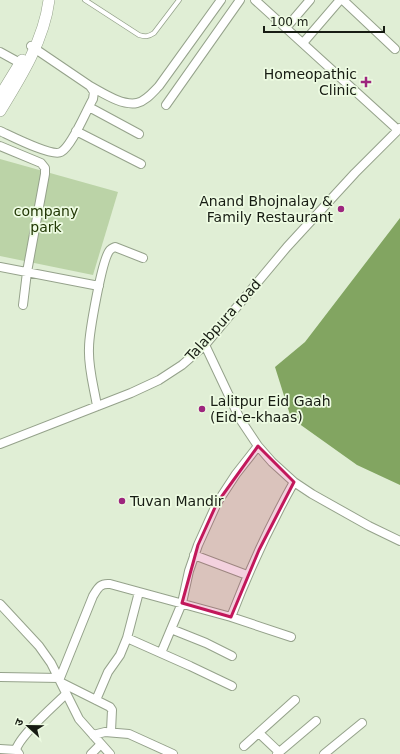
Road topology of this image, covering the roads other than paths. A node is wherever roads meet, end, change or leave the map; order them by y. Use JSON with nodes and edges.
{"nodes":[{"id":1,"x":42,"y":0,"type":"edge"},
{"id":2,"x":49,"y":0,"type":"edge"},
{"id":3,"x":85,"y":0,"type":"edge"},
{"id":4,"x":179,"y":0,"type":"edge"},
{"id":5,"x":221,"y":0,"type":"edge"},
{"id":6,"x":240,"y":0,"type":"edge"},
{"id":7,"x":255,"y":0,"type":"edge"},
{"id":8,"x":310,"y":0,"type":"edge"},
{"id":9,"x":342,"y":0,"type":"edge"},
{"id":10,"x":286,"y":28,"type":"junction"},
{"id":11,"x":303,"y":43,"type":"junction"},
{"id":12,"x":33,"y":47,"type":"junction"},
{"id":13,"x":395,"y":50,"type":"dead end"},
{"id":14,"x":2,"y":55,"type":"edge"},
{"id":15,"x":20,"y":63,"type":"junction"},
{"id":16,"x":90,"y":86,"type":"junction"},
{"id":17,"x":0,"y":96,"type":"edge"},
{"id":18,"x":166,"y":105,"type":"dead end"},
{"id":19,"x":89,"y":107,"type":"junction"},
{"id":20,"x":0,"y":111,"type":"edge"},
{"id":21,"x":399,"y":129,"type":"edge"},
{"id":22,"x":76,"y":131,"type":"junction"},
{"id":23,"x":0,"y":132,"type":"edge"},
{"id":24,"x":138,"y":134,"type":"dead end"},
{"id":25,"x":0,"y":146,"type":"edge"},
{"id":26,"x":141,"y":164,"type":"dead end"},
{"id":27,"x":143,"y":258,"type":"dead end"},
{"id":28,"x":0,"y":267,"type":"edge"},
{"id":29,"x":27,"y":272,"type":"junction"},
{"id":30,"x":99,"y":286,"type":"junction"},
{"id":31,"x":23,"y":305,"type":"dead end"},
{"id":32,"x":205,"y":344,"type":"junction"},
{"id":33,"x":97,"y":406,"type":"junction"},
{"id":34,"x":0,"y":444,"type":"edge"},
{"id":35,"x":258,"y":446,"type":"junction"},
{"id":36,"x":294,"y":482,"type":"junction"},
{"id":37,"x":400,"y":541,"type":"edge"},
{"id":38,"x":194,"y":555,"type":"junction"},
{"id":39,"x":247,"y":576,"type":"junction"},
{"id":40,"x":139,"y":592,"type":"junction"},
{"id":41,"x":182,"y":603,"type":"junction"},
{"id":42,"x":0,"y":604,"type":"edge"},
{"id":43,"x":231,"y":617,"type":"junction"},
{"id":44,"x":171,"y":629,"type":"junction"},
{"id":45,"x":291,"y":637,"type":"dead end"},
{"id":46,"x":127,"y":638,"type":"junction"},
{"id":47,"x":160,"y":653,"type":"junction"},
{"id":48,"x":232,"y":656,"type":"dead end"},
{"id":49,"x":0,"y":677,"type":"edge"},
{"id":50,"x":61,"y":680,"type":"junction"},
{"id":51,"x":232,"y":686,"type":"dead end"},
{"id":52,"x":66,"y":694,"type":"junction"},
{"id":53,"x":96,"y":700,"type":"junction"},
{"id":54,"x":296,"y":700,"type":"dead end"},
{"id":55,"x":316,"y":721,"type":"dead end"},
{"id":56,"x":362,"y":723,"type":"dead end"},
{"id":57,"x":111,"y":732,"type":"junction"},
{"id":58,"x":259,"y":733,"type":"junction"},
{"id":59,"x":92,"y":735,"type":"junction"},
{"id":60,"x":101,"y":744,"type":"junction"},
{"id":61,"x":244,"y":746,"type":"dead end"},
{"id":62,"x":0,"y":749,"type":"edge"},
{"id":63,"x":18,"y":752,"type":"edge"},
{"id":64,"x":278,"y":753,"type":"edge"},
{"id":65,"x":91,"y":754,"type":"edge"},
{"id":66,"x":110,"y":754,"type":"edge"},
{"id":67,"x":173,"y":754,"type":"edge"},
{"id":68,"x":324,"y":754,"type":"edge"}],
"edges":[{"from":1,"to":12,"type":"main road"},
{"from":2,"to":12,"type":"main road"},
{"from":3,"to":4,"type":"lane"},
{"from":5,"to":16,"type":"street"},
{"from":6,"to":18,"type":"street"},
{"from":7,"to":10,"type":"street"},
{"from":8,"to":10,"type":"street"},
{"from":9,"to":11,"type":"street"},
{"from":9,"to":13,"type":"street"},
{"from":10,"to":11,"type":"street"},
{"from":11,"to":21,"type":"street"},
{"from":12,"to":15,"type":"main road"},
{"from":12,"to":16,"type":"street"},
{"from":12,"to":20,"type":"main road"},
{"from":14,"to":15,"type":"street"},
{"from":15,"to":17,"type":"main road"},
{"from":16,"to":19,"type":"street"},
{"from":19,"to":22,"type":"street"},
{"from":19,"to":24,"type":"street"},
{"from":21,"to":32,"type":"street","name":"Talabpura road"},
{"from":22,"to":23,"type":"street"},
{"from":22,"to":26,"type":"street"},
{"from":25,"to":29,"type":"street"},
{"from":27,"to":30,"type":"street"},
{"from":28,"to":29,"type":"street"},
{"from":29,"to":30,"type":"street"},
{"from":29,"to":31,"type":"street"},
{"from":30,"to":33,"type":"street"},
{"from":32,"to":33,"type":"street","name":"Talabpura road"},
{"from":32,"to":35,"type":"street"},
{"from":33,"to":34,"type":"street","name":"Talabpura road"},
{"from":35,"to":36,"type":"street"},
{"from":35,"to":38,"type":"street"},
{"from":36,"to":37,"type":"street"},
{"from":36,"to":39,"type":"street"},
{"from":38,"to":39,"type":"street"},
{"from":38,"to":41,"type":"street"},
{"from":39,"to":43,"type":"street"},
{"from":40,"to":41,"type":"street"},
{"from":40,"to":46,"type":"street"},
{"from":40,"to":50,"type":"street"},
{"from":41,"to":43,"type":"street"},
{"from":41,"to":44,"type":"street"},
{"from":42,"to":50,"type":"street"},
{"from":43,"to":45,"type":"street"},
{"from":44,"to":47,"type":"street"},
{"from":44,"to":48,"type":"street"},
{"from":46,"to":47,"type":"street"},
{"from":46,"to":53,"type":"street"},
{"from":47,"to":51,"type":"street"},
{"from":49,"to":50,"type":"street"},
{"from":50,"to":52,"type":"street"},
{"from":50,"to":53,"type":"street"},
{"from":52,"to":59,"type":"street"},
{"from":52,"to":63,"type":"street"},
{"from":53,"to":57,"type":"street"},
{"from":54,"to":58,"type":"street"},
{"from":55,"to":64,"type":"street"},
{"from":56,"to":68,"type":"street"},
{"from":57,"to":59,"type":"street"},
{"from":57,"to":67,"type":"street"},
{"from":58,"to":61,"type":"street"},
{"from":58,"to":64,"type":"street"},
{"from":59,"to":60,"type":"street"},
{"from":60,"to":65,"type":"street"},
{"from":60,"to":66,"type":"street"},
{"from":62,"to":63,"type":"street"}]}
